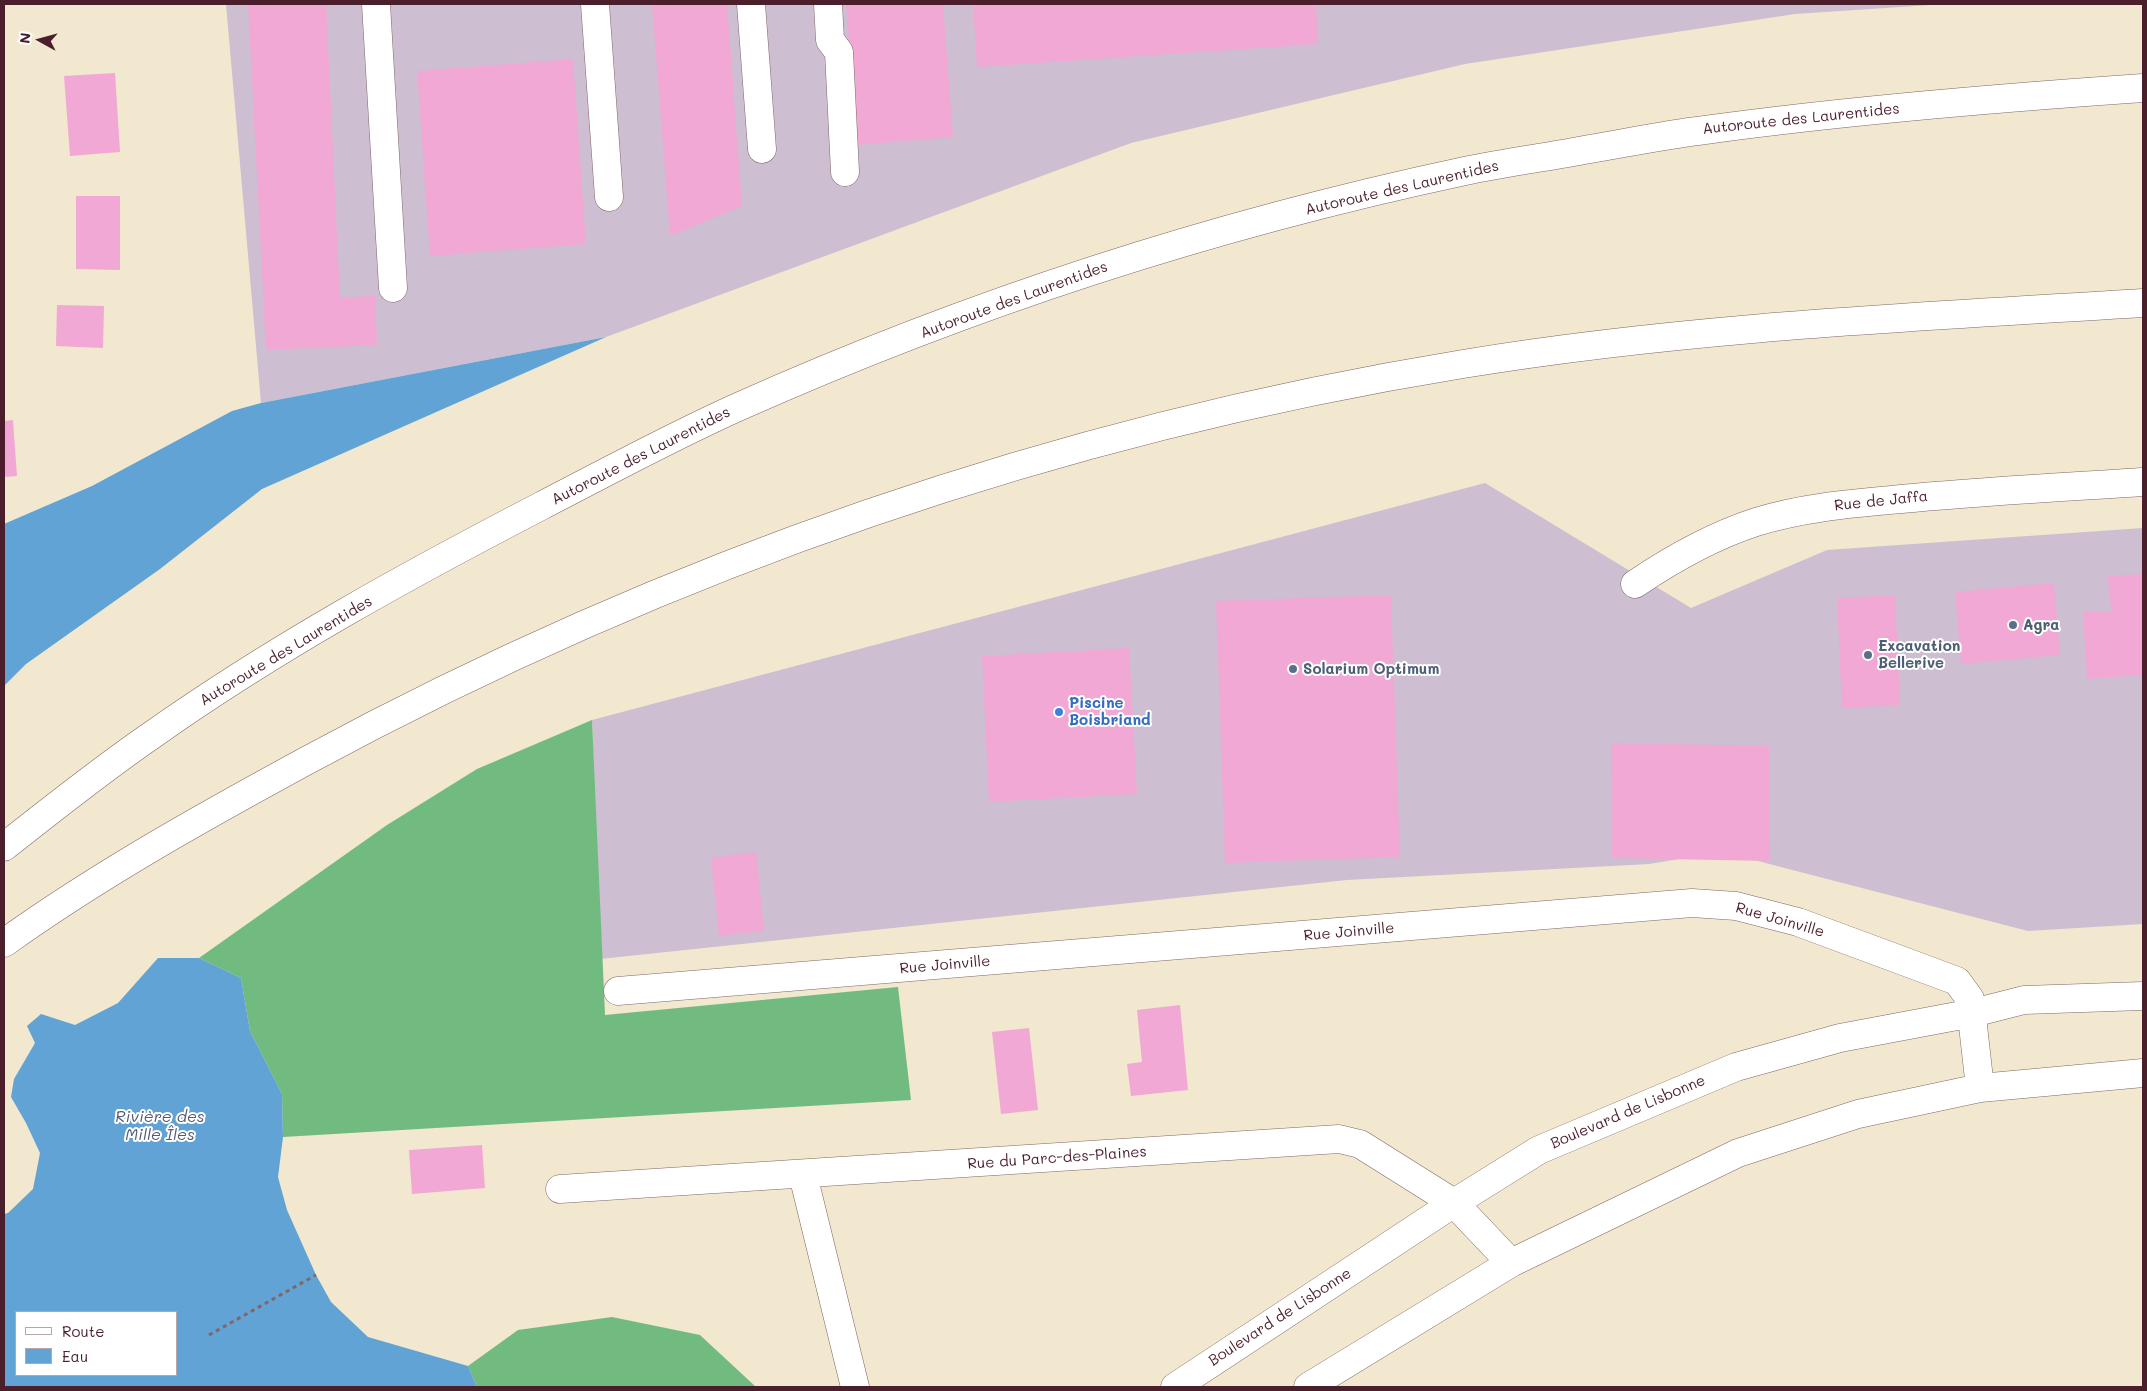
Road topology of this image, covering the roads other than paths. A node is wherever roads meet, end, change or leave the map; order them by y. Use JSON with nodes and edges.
{"nodes":[{"id":1,"x":376,"y":4,"type":"edge"},
{"id":2,"x":595,"y":4,"type":"edge"},
{"id":3,"x":751,"y":4,"type":"edge"},
{"id":4,"x":828,"y":4,"type":"edge"},
{"id":5,"x":2143,"y":88,"type":"edge"},
{"id":6,"x":762,"y":149,"type":"dead end"},
{"id":7,"x":845,"y":172,"type":"dead end"},
{"id":8,"x":609,"y":197,"type":"dead end"},
{"id":9,"x":393,"y":288,"type":"dead end"},
{"id":10,"x":2143,"y":303,"type":"edge"},
{"id":11,"x":2143,"y":482,"type":"edge"},
{"id":12,"x":1635,"y":584,"type":"dead end"},
{"id":13,"x":4,"y":847,"type":"edge"},
{"id":14,"x":4,"y":943,"type":"edge"},
{"id":15,"x":618,"y":991,"type":"dead end"},
{"id":16,"x":2143,"y":996,"type":"edge"},
{"id":17,"x":1973,"y":1013,"type":"junction"},
{"id":18,"x":2143,"y":1073,"type":"edge"},
{"id":19,"x":1980,"y":1088,"type":"junction"},
{"id":20,"x":803,"y":1175,"type":"junction"},
{"id":21,"x":560,"y":1189,"type":"dead end"},
{"id":22,"x":1454,"y":1203,"type":"junction"},
{"id":23,"x":1511,"y":1263,"type":"junction"},
{"id":24,"x":855,"y":1387,"type":"edge"},
{"id":25,"x":1175,"y":1387,"type":"edge"},
{"id":26,"x":1308,"y":1387,"type":"edge"}],
"edges":[{"from":1,"to":9,"type":"main road"},
{"from":2,"to":8,"type":"main road"},
{"from":3,"to":6,"type":"main road"},
{"from":4,"to":7,"type":"main road"},
{"from":5,"to":13,"type":"main road","name":"Autoroute des Laurentides"},
{"from":10,"to":14,"type":"main road"},
{"from":11,"to":12,"type":"main road","name":"Rue de Jaffa"},
{"from":15,"to":17,"type":"main road","name":"Rue Joinville"},
{"from":16,"to":17,"type":"main road","name":"Boulevard de Lisbonne"},
{"from":17,"to":19,"type":"main road","name":"Rue Joinville"},
{"from":17,"to":22,"type":"main road","name":"Boulevard de Lisbonne"},
{"from":18,"to":19,"type":"main road"},
{"from":19,"to":23,"type":"main road"},
{"from":20,"to":21,"type":"main road","name":"Rue du Parc-des-Plaines"},
{"from":20,"to":22,"type":"main road","name":"Rue du Parc-des-Plaines"},
{"from":20,"to":24,"type":"main road"},
{"from":22,"to":23,"type":"main road","name":"Rue du Parc-des-Plaines"},
{"from":22,"to":25,"type":"main road","name":"Boulevard de Lisbonne"},
{"from":23,"to":26,"type":"main road"}]}
